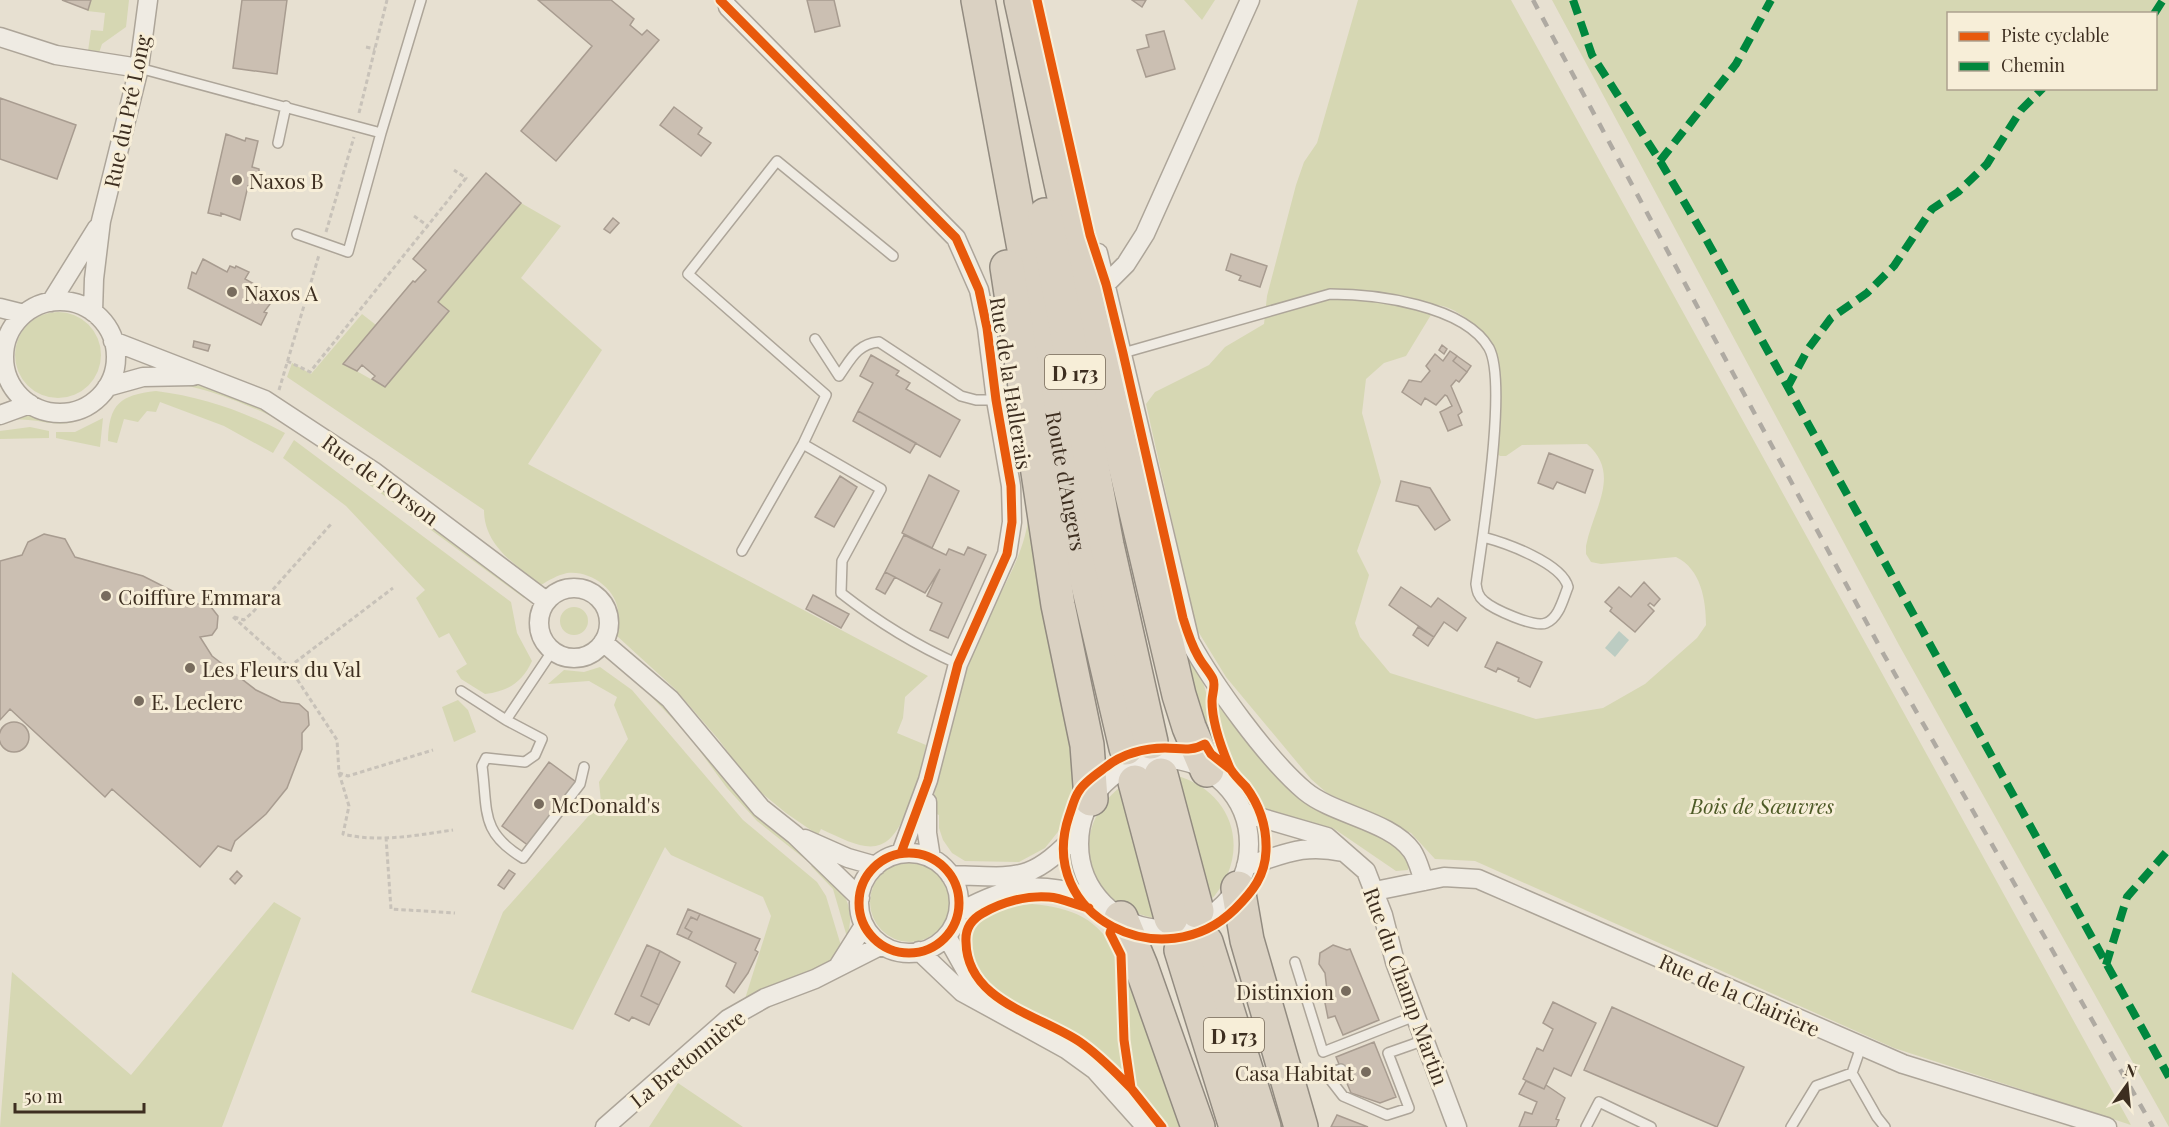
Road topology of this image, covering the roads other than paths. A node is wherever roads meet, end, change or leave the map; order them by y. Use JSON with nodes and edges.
{"nodes":[{"id":1,"x":148,"y":0,"type":"edge"},
{"id":2,"x":421,"y":0,"type":"edge"},
{"id":3,"x":978,"y":0,"type":"edge"},
{"id":4,"x":1005,"y":0,"type":"edge"},
{"id":5,"x":1021,"y":0,"type":"edge"},
{"id":6,"x":1250,"y":0,"type":"edge"},
{"id":7,"x":728,"y":7,"type":"dead end"},
{"id":8,"x":0,"y":37,"type":"edge"},
{"id":9,"x":990,"y":62,"type":"junction"},
{"id":10,"x":139,"y":68,"type":"junction"},
{"id":11,"x":286,"y":106,"type":"junction"},
{"id":12,"x":381,"y":133,"type":"junction"},
{"id":13,"x":278,"y":143,"type":"dead end"},
{"id":14,"x":101,"y":221,"type":"junction"},
{"id":15,"x":297,"y":234,"type":"dead end"},
{"id":16,"x":1098,"y":253,"type":"dead end"},
{"id":17,"x":893,"y":256,"type":"dead end"},
{"id":18,"x":1106,"y":284,"type":"junction"},
{"id":19,"x":51,"y":302,"type":"junction"},
{"id":20,"x":0,"y":308,"type":"edge"},
{"id":21,"x":93,"y":312,"type":"junction"},
{"id":22,"x":24,"y":314,"type":"junction"},
{"id":23,"x":815,"y":339,"type":"dead end"},
{"id":24,"x":113,"y":341,"type":"junction"},
{"id":25,"x":1123,"y":353,"type":"junction"},
{"id":26,"x":2,"y":359,"type":"edge"},
{"id":27,"x":205,"y":376,"type":"junction"},
{"id":28,"x":107,"y":387,"type":"junction"},
{"id":29,"x":996,"y":400,"type":"junction"},
{"id":30,"x":30,"y":404,"type":"junction"},
{"id":31,"x":0,"y":415,"type":"edge"},
{"id":32,"x":803,"y":444,"type":"junction"},
{"id":33,"x":1483,"y":537,"type":"junction"},
{"id":34,"x":742,"y":551,"type":"dead end"},
{"id":35,"x":546,"y":601,"type":"junction"},
{"id":36,"x":603,"y":642,"type":"junction"},
{"id":37,"x":553,"y":650,"type":"junction"},
{"id":38,"x":958,"y":664,"type":"junction"},
{"id":39,"x":461,"y":691,"type":"dead end"},
{"id":40,"x":506,"y":720,"type":"junction"},
{"id":41,"x":584,"y":767,"type":"dead end"},
{"id":42,"x":1207,"y":770,"type":"junction"},
{"id":43,"x":1148,"y":778,"type":"dead end"},
{"id":44,"x":928,"y":780,"type":"junction"},
{"id":45,"x":1091,"y":800,"type":"junction"},
{"id":46,"x":1245,"y":813,"type":"junction"},
{"id":47,"x":1080,"y":831,"type":"junction"},
{"id":48,"x":795,"y":835,"type":"junction"},
{"id":49,"x":901,"y":853,"type":"junction"},
{"id":50,"x":1347,"y":853,"type":"junction"},
{"id":51,"x":931,"y":858,"type":"junction"},
{"id":52,"x":876,"y":866,"type":"junction"},
{"id":53,"x":950,"y":875,"type":"junction"},
{"id":54,"x":1242,"y":877,"type":"junction"},
{"id":55,"x":1424,"y":880,"type":"junction"},
{"id":56,"x":1375,"y":891,"type":"junction"},
{"id":57,"x":860,"y":898,"type":"junction"},
{"id":58,"x":1109,"y":909,"type":"junction"},
{"id":59,"x":959,"y":912,"type":"junction"},
{"id":60,"x":1184,"y":914,"type":"dead end"},
{"id":61,"x":863,"y":927,"type":"junction"},
{"id":62,"x":946,"y":937,"type":"junction"},
{"id":63,"x":882,"y":945,"type":"junction"},
{"id":64,"x":919,"y":951,"type":"junction"},
{"id":65,"x":1295,"y":962,"type":"dead end"},
{"id":66,"x":839,"y":965,"type":"junction"},
{"id":67,"x":988,"y":1007,"type":"junction"},
{"id":68,"x":1415,"y":1016,"type":"junction"},
{"id":69,"x":1425,"y":1040,"type":"junction"},
{"id":70,"x":1861,"y":1047,"type":"junction"},
{"id":71,"x":1341,"y":1069,"type":"dead end"},
{"id":72,"x":1852,"y":1073,"type":"junction"},
{"id":73,"x":1877,"y":1122,"type":"edge"},
{"id":74,"x":605,"y":1127,"type":"edge"},
{"id":75,"x":1146,"y":1127,"type":"edge"},
{"id":76,"x":1198,"y":1127,"type":"edge"},
{"id":77,"x":1236,"y":1127,"type":"edge"},
{"id":78,"x":1264,"y":1127,"type":"edge"},
{"id":79,"x":1301,"y":1127,"type":"edge"},
{"id":80,"x":1457,"y":1127,"type":"edge"},
{"id":81,"x":1587,"y":1127,"type":"edge"},
{"id":82,"x":1651,"y":1127,"type":"edge"},
{"id":83,"x":1791,"y":1127,"type":"edge"},
{"id":84,"x":1885,"y":1127,"type":"edge"},
{"id":85,"x":2107,"y":1127,"type":"edge"}],
"edges":[{"from":1,"to":10,"type":"street","name":"Rue du Pré Long"},
{"from":2,"to":12,"type":"lane"},
{"from":3,"to":9,"type":"highway","name":"Route d'Angers","number":"D 173"},
{"from":4,"to":9,"type":"highway","name":"Route d'Angers","number":"D 173"},
{"from":5,"to":42,"type":"highway"},
{"from":6,"to":18,"type":"street"},
{"from":7,"to":29,"type":"street","name":"Rue de la Hallerais"},
{"from":8,"to":10,"type":"street"},
{"from":9,"to":45,"type":"highway"},
{"from":10,"to":11,"type":"lane"},
{"from":10,"to":14,"type":"street","name":"Rue du Pré Long"},
{"from":11,"to":12,"type":"lane"},
{"from":11,"to":13,"type":"lane"},
{"from":12,"to":15,"type":"lane"},
{"from":14,"to":19,"type":"street","name":"Rue du Pré Long"},
{"from":14,"to":21,"type":"street","name":"Rue du Pré Long"},
{"from":16,"to":18,"type":"street"},
{"from":17,"to":32,"type":"lane"},
{"from":18,"to":25,"type":"street"},
{"from":19,"to":21,"type":"street"},
{"from":19,"to":22,"type":"street"},
{"from":20,"to":22,"type":"street"},
{"from":21,"to":24,"type":"street"},
{"from":22,"to":26,"type":"street"},
{"from":23,"to":29,"type":"lane"},
{"from":24,"to":27,"type":"street","name":"Rue de l'Orson"},
{"from":24,"to":28,"type":"street"},
{"from":25,"to":33,"type":"lane"},
{"from":25,"to":55,"type":"street"},
{"from":26,"to":30,"type":"street"},
{"from":27,"to":28,"type":"street","name":"Rue de l'Orson"},
{"from":27,"to":35,"type":"street","name":"Rue de l'Orson"},
{"from":28,"to":30,"type":"street"},
{"from":29,"to":38,"type":"street","name":"Rue de la Hallerais"},
{"from":30,"to":31,"type":"street"},
{"from":32,"to":34,"type":"lane"},
{"from":32,"to":38,"type":"lane"},
{"from":33,"to":33,"type":"lane"},
{"from":35,"to":36,"type":"street"},
{"from":35,"to":37,"type":"street"},
{"from":36,"to":37,"type":"street"},
{"from":36,"to":48,"type":"street"},
{"from":37,"to":40,"type":"lane"},
{"from":38,"to":44,"type":"street","name":"Rue de la Hallerais"},
{"from":39,"to":40,"type":"lane"},
{"from":40,"to":41,"type":"lane"},
{"from":42,"to":45,"type":"street"},
{"from":42,"to":46,"type":"street"},
{"from":43,"to":60,"type":"highway"},
{"from":44,"to":49,"type":"street","name":"Rue de la Hallerais"},
{"from":44,"to":51,"type":"street","name":"Rue de la Hallerais"},
{"from":45,"to":47,"type":"street"},
{"from":46,"to":50,"type":"street","name":"Rue du Champ Martin"},
{"from":46,"to":54,"type":"street"},
{"from":47,"to":53,"type":"street"},
{"from":47,"to":58,"type":"street"},
{"from":48,"to":52,"type":"street"},
{"from":48,"to":57,"type":"street"},
{"from":49,"to":51,"type":"street"},
{"from":49,"to":52,"type":"street"},
{"from":50,"to":54,"type":"street"},
{"from":50,"to":56,"type":"street","name":"Rue du Champ Martin"},
{"from":51,"to":53,"type":"street"},
{"from":52,"to":57,"type":"street"},
{"from":53,"to":59,"type":"street"},
{"from":54,"to":58,"type":"street"},
{"from":54,"to":79,"type":"highway"},
{"from":55,"to":56,"type":"street","name":"Rue de la Clairière"},
{"from":55,"to":70,"type":"street","name":"Rue de la Clairière"},
{"from":56,"to":68,"type":"street","name":"Rue du Champ Martin"},
{"from":57,"to":61,"type":"street"},
{"from":58,"to":59,"type":"street"},
{"from":58,"to":76,"type":"highway"},
{"from":59,"to":62,"type":"street"},
{"from":61,"to":63,"type":"street"},
{"from":61,"to":66,"type":"street","name":"La Bretonnière"},
{"from":62,"to":64,"type":"street"},
{"from":62,"to":67,"type":"street"},
{"from":63,"to":64,"type":"street"},
{"from":63,"to":66,"type":"street","name":"La Bretonnière"},
{"from":64,"to":67,"type":"street"},
{"from":65,"to":68,"type":"lane"},
{"from":66,"to":74,"type":"street","name":"La Bretonnière"},
{"from":67,"to":75,"type":"street"},
{"from":68,"to":69,"type":"street","name":"Rue du Champ Martin"},
{"from":69,"to":71,"type":"lane"},
{"from":69,"to":80,"type":"street","name":"Rue du Champ Martin"},
{"from":70,"to":72,"type":"lane"},
{"from":70,"to":85,"type":"street","name":"Rue de la Clairière"},
{"from":72,"to":73,"type":"lane"},
{"from":72,"to":83,"type":"lane"},
{"from":73,"to":84,"type":"lane"},
{"from":77,"to":78,"type":"highway","number":"D 173"},
{"from":81,"to":82,"type":"lane"}]}
